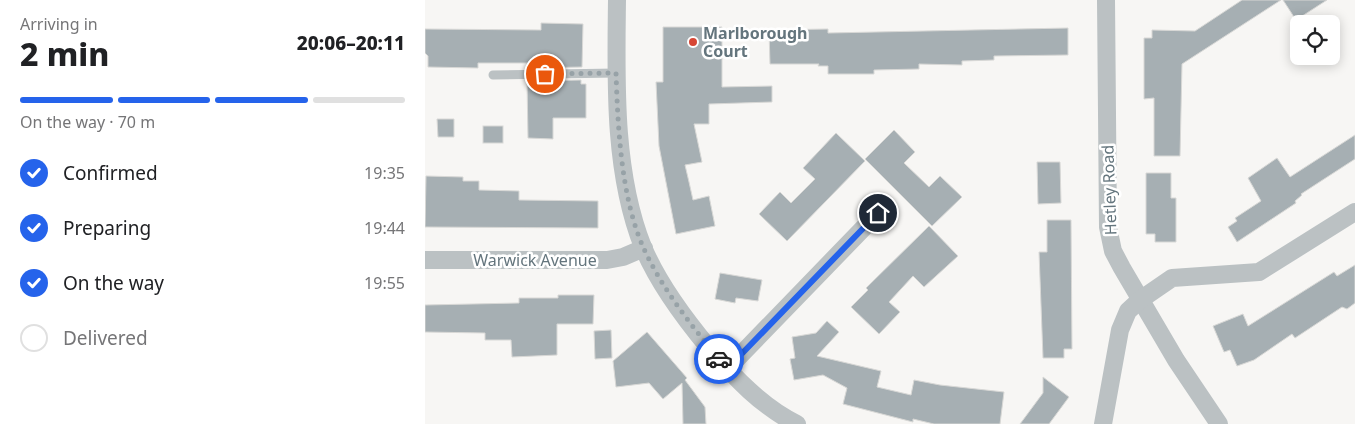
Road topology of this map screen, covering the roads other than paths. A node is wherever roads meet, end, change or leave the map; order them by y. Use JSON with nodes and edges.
{"nodes":[{"id":1,"x":617,"y":0,"type":"edge"},
{"id":2,"x":1106,"y":0,"type":"edge"},
{"id":3,"x":616,"y":73,"type":"junction"},
{"id":4,"x":493,"y":74,"type":"dead end"},
{"id":5,"x":1355,"y":212,"type":"edge"},
{"id":6,"x":878,"y":213,"type":"dead end"},
{"id":7,"x":644,"y":248,"type":"junction"},
{"id":8,"x":425,"y":260,"type":"edge"},
{"id":9,"x":1140,"y":300,"type":"junction"},
{"id":10,"x":727,"y":369,"type":"junction"},
{"id":11,"x":793,"y":423,"type":"edge"},
{"id":12,"x":1103,"y":424,"type":"edge"},
{"id":13,"x":1219,"y":424,"type":"edge"}],
"edges":[{"from":1,"to":3,"type":"street"},
{"from":2,"to":9,"type":"street","name":"Hetley Road"},
{"from":3,"to":4,"type":"lane"},
{"from":3,"to":7,"type":"street"},
{"from":5,"to":9,"type":"street"},
{"from":6,"to":10,"type":"street"},
{"from":7,"to":8,"type":"street","name":"Warwick Avenue"},
{"from":7,"to":10,"type":"street"},
{"from":9,"to":12,"type":"street"},
{"from":9,"to":13,"type":"street","name":"Hetley Road"},
{"from":10,"to":11,"type":"street"}]}
